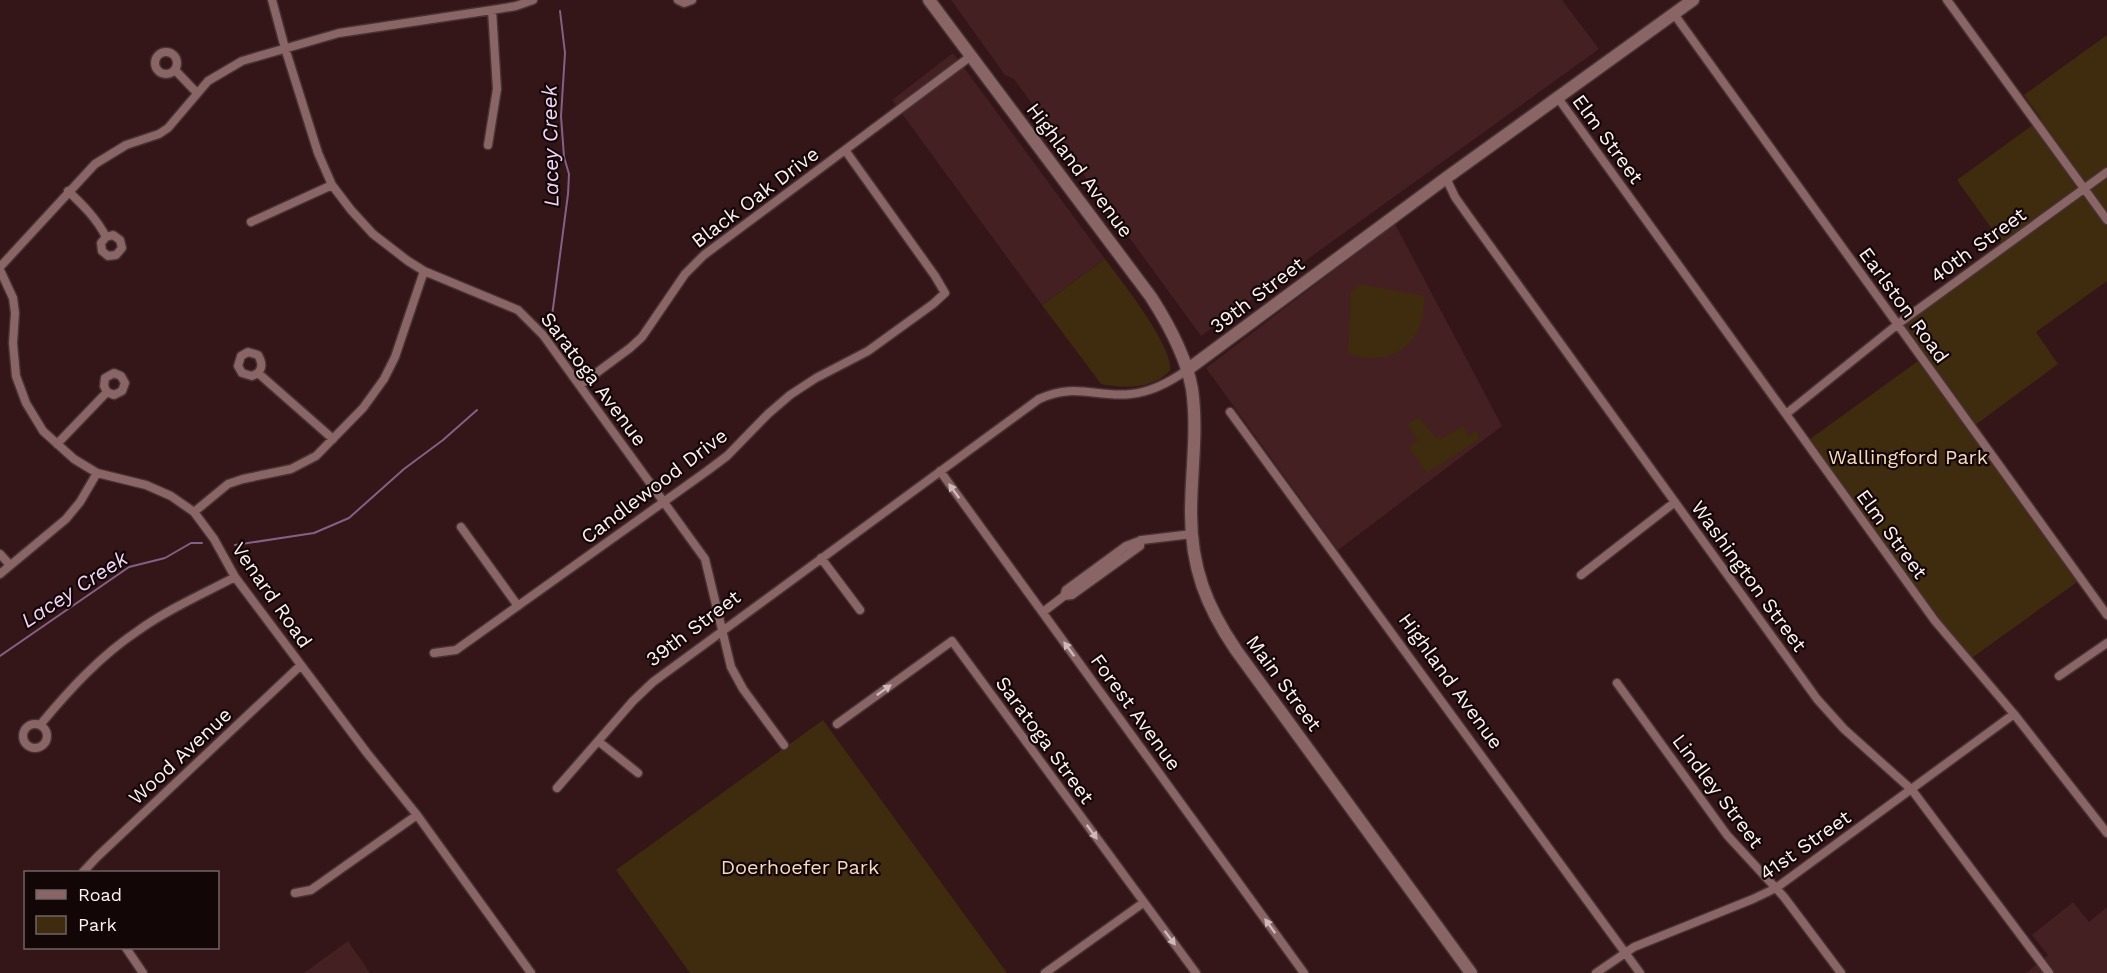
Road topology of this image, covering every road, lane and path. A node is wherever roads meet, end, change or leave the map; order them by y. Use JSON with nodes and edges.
{"nodes":[{"id":1,"x":272,"y":0,"type":"edge"},
{"id":2,"x":533,"y":0,"type":"edge"},
{"id":3,"x":678,"y":0,"type":"edge"},
{"id":4,"x":692,"y":0,"type":"edge"},
{"id":5,"x":929,"y":0,"type":"edge"},
{"id":6,"x":1693,"y":0,"type":"edge"},
{"id":7,"x":1947,"y":0,"type":"edge"},
{"id":8,"x":492,"y":10,"type":"junction"},
{"id":9,"x":1674,"y":14,"type":"junction"},
{"id":10,"x":285,"y":48,"type":"junction"},
{"id":11,"x":971,"y":56,"type":"junction"},
{"id":12,"x":175,"y":70,"type":"dead end"},
{"id":13,"x":198,"y":93,"type":"junction"},
{"id":14,"x":1558,"y":98,"type":"junction"},
{"id":15,"x":488,"y":145,"type":"dead end"},
{"id":16,"x":845,"y":150,"type":"junction"},
{"id":17,"x":2107,"y":172,"type":"edge"},
{"id":18,"x":1446,"y":178,"type":"junction"},
{"id":19,"x":332,"y":185,"type":"junction"},
{"id":20,"x":2084,"y":189,"type":"junction"},
{"id":21,"x":68,"y":191,"type":"junction"},
{"id":22,"x":2107,"y":220,"type":"edge"},
{"id":23,"x":251,"y":222,"type":"dead end"},
{"id":24,"x":106,"y":237,"type":"dead end"},
{"id":25,"x":0,"y":269,"type":"edge"},
{"id":26,"x":424,"y":271,"type":"junction"},
{"id":27,"x":1898,"y":324,"type":"junction"},
{"id":28,"x":1187,"y":370,"type":"junction"},
{"id":29,"x":258,"y":373,"type":"dead end"},
{"id":30,"x":580,"y":385,"type":"junction"},
{"id":31,"x":107,"y":392,"type":"dead end"},
{"id":32,"x":1230,"y":412,"type":"dead end"},
{"id":33,"x":1786,"y":414,"type":"junction"},
{"id":34,"x":333,"y":439,"type":"junction"},
{"id":35,"x":57,"y":444,"type":"junction"},
{"id":36,"x":940,"y":471,"type":"junction"},
{"id":37,"x":97,"y":473,"type":"junction"},
{"id":38,"x":664,"y":502,"type":"junction"},
{"id":39,"x":1675,"y":502,"type":"junction"},
{"id":40,"x":194,"y":512,"type":"junction"},
{"id":41,"x":461,"y":527,"type":"dead end"},
{"id":42,"x":1192,"y":534,"type":"junction"},
{"id":43,"x":0,"y":554,"type":"edge"},
{"id":44,"x":821,"y":558,"type":"junction"},
{"id":45,"x":10,"y":564,"type":"junction"},
{"id":46,"x":0,"y":574,"type":"edge"},
{"id":47,"x":1581,"y":575,"type":"dead end"},
{"id":48,"x":235,"y":578,"type":"junction"},
{"id":49,"x":518,"y":606,"type":"junction"},
{"id":50,"x":860,"y":610,"type":"dead end"},
{"id":51,"x":1042,"y":612,"type":"junction"},
{"id":52,"x":2107,"y":615,"type":"edge"},
{"id":53,"x":723,"y":631,"type":"junction"},
{"id":54,"x":2107,"y":643,"type":"edge"},
{"id":55,"x":434,"y":654,"type":"dead end"},
{"id":56,"x":301,"y":665,"type":"junction"},
{"id":57,"x":2059,"y":676,"type":"dead end"},
{"id":58,"x":1617,"y":683,"type":"dead end"},
{"id":59,"x":2014,"y":714,"type":"junction"},
{"id":60,"x":837,"y":724,"type":"dead end"},
{"id":61,"x":40,"y":725,"type":"dead end"},
{"id":62,"x":598,"y":741,"type":"junction"},
{"id":63,"x":784,"y":746,"type":"dead end"},
{"id":64,"x":638,"y":773,"type":"dead end"},
{"id":65,"x":557,"y":788,"type":"dead end"},
{"id":66,"x":1912,"y":790,"type":"junction"},
{"id":67,"x":417,"y":815,"type":"junction"},
{"id":68,"x":2107,"y":833,"type":"edge"},
{"id":69,"x":85,"y":871,"type":"edge"},
{"id":70,"x":1776,"y":888,"type":"junction"},
{"id":71,"x":295,"y":893,"type":"dead end"},
{"id":72,"x":1143,"y":903,"type":"junction"},
{"id":73,"x":127,"y":949,"type":"edge"},
{"id":74,"x":1625,"y":952,"type":"junction"},
{"id":75,"x":143,"y":973,"type":"edge"},
{"id":76,"x":531,"y":973,"type":"edge"},
{"id":77,"x":1045,"y":973,"type":"edge"},
{"id":78,"x":1196,"y":973,"type":"edge"},
{"id":79,"x":1304,"y":973,"type":"edge"},
{"id":80,"x":1471,"y":973,"type":"edge"},
{"id":81,"x":1596,"y":973,"type":"edge"},
{"id":82,"x":1640,"y":973,"type":"edge"},
{"id":83,"x":1841,"y":973,"type":"edge"},
{"id":84,"x":2049,"y":973,"type":"edge"}],
"edges":[{"from":1,"to":10,"type":"street","name":"Saratoga Avenue"},
{"from":2,"to":8,"type":"street"},
{"from":3,"to":4,"type":"street"},
{"from":5,"to":11,"type":"main road","name":"Highland Avenue"},
{"from":6,"to":9,"type":"main road","name":"39th Street"},
{"from":7,"to":20,"type":"street"},
{"from":8,"to":10,"type":"street"},
{"from":8,"to":15,"type":"street"},
{"from":9,"to":14,"type":"main road","name":"39th Street"},
{"from":9,"to":27,"type":"street","name":"Earlston Road"},
{"from":10,"to":13,"type":"street"},
{"from":10,"to":19,"type":"street","name":"Saratoga Avenue"},
{"from":11,"to":16,"type":"street","name":"Black Oak Drive"},
{"from":11,"to":28,"type":"main road","name":"Highland Avenue"},
{"from":12,"to":13,"type":"street"},
{"from":13,"to":21,"type":"street"},
{"from":14,"to":18,"type":"main road","name":"39th Street"},
{"from":14,"to":33,"type":"street","name":"Elm Street"},
{"from":16,"to":30,"type":"street","name":"Black Oak Drive"},
{"from":16,"to":38,"type":"street","name":"Candlewood Drive"},
{"from":17,"to":20,"type":"street","name":"40th Street"},
{"from":18,"to":28,"type":"main road","name":"39th Street"},
{"from":18,"to":39,"type":"street","name":"Washington Street"},
{"from":19,"to":23,"type":"street"},
{"from":19,"to":26,"type":"street","name":"Saratoga Avenue"},
{"from":20,"to":22,"type":"street"},
{"from":20,"to":27,"type":"street","name":"40th Street"},
{"from":21,"to":24,"type":"street"},
{"from":21,"to":25,"type":"street"},
{"from":25,"to":35,"type":"street","name":"Venard Road"},
{"from":26,"to":30,"type":"street","name":"Saratoga Avenue"},
{"from":26,"to":34,"type":"street"},
{"from":27,"to":33,"type":"street","name":"40th Street"},
{"from":27,"to":52,"type":"street","name":"Earlston Road"},
{"from":28,"to":36,"type":"street","name":"39th Street"},
{"from":28,"to":42,"type":"main road","name":"Main Street"},
{"from":29,"to":34,"type":"street"},
{"from":30,"to":38,"type":"street","name":"Saratoga Avenue"},
{"from":31,"to":35,"type":"street"},
{"from":32,"to":74,"type":"street","name":"Highland Avenue"},
{"from":33,"to":59,"type":"street","name":"Elm Street"},
{"from":34,"to":40,"type":"street"},
{"from":35,"to":37,"type":"street","name":"Venard Road"},
{"from":36,"to":44,"type":"street","name":"39th Street"},
{"from":51,"to":36,"type":"street","name":"Forest Avenue","one_way":true},
{"from":37,"to":40,"type":"street","name":"Venard Road"},
{"from":37,"to":45,"type":"street"},
{"from":38,"to":49,"type":"street","name":"Candlewood Drive"},
{"from":38,"to":53,"type":"street","name":"Saratoga Avenue"},
{"from":39,"to":47,"type":"street"},
{"from":39,"to":66,"type":"street","name":"Washington Street"},
{"from":40,"to":48,"type":"street","name":"Venard Road"},
{"from":41,"to":49,"type":"street"},
{"from":42,"to":51,"type":"street"},
{"from":42,"to":80,"type":"main road","name":"Main Street"},
{"from":43,"to":45,"type":"street"},
{"from":44,"to":50,"type":"street"},
{"from":44,"to":53,"type":"street","name":"39th Street"},
{"from":45,"to":46,"type":"street"},
{"from":48,"to":56,"type":"street","name":"Venard Road"},
{"from":48,"to":61,"type":"street"},
{"from":49,"to":55,"type":"street","name":"Candlewood Drive"},
{"from":79,"to":51,"type":"street","name":"Forest Avenue","one_way":true},
{"from":53,"to":62,"type":"street","name":"39th Street"},
{"from":53,"to":63,"type":"street","name":"Saratoga Avenue"},
{"from":54,"to":57,"type":"street"},
{"from":56,"to":67,"type":"street","name":"Venard Road"},
{"from":56,"to":69,"type":"street","name":"Wood Avenue"},
{"from":58,"to":70,"type":"street","name":"Lindley Street"},
{"from":59,"to":66,"type":"street","name":"41st Street"},
{"from":59,"to":68,"type":"street","name":"Elm Street"},
{"from":60,"to":72,"type":"street","name":"Saratoga Street","one_way":true},
{"from":62,"to":64,"type":"street"},
{"from":62,"to":65,"type":"street","name":"39th Street"},
{"from":66,"to":70,"type":"street","name":"41st Street"},
{"from":66,"to":84,"type":"street","name":"Washington Street"},
{"from":67,"to":71,"type":"street"},
{"from":67,"to":76,"type":"street","name":"Venard Road"},
{"from":70,"to":74,"type":"street","name":"41st Street"},
{"from":70,"to":83,"type":"street","name":"Lindley Street"},
{"from":72,"to":77,"type":"street"},
{"from":72,"to":78,"type":"street","name":"Saratoga Street","one_way":true},
{"from":73,"to":75,"type":"street"},
{"from":74,"to":81,"type":"street","name":"41st Street"},
{"from":74,"to":82,"type":"street","name":"Highland Avenue"}]}
